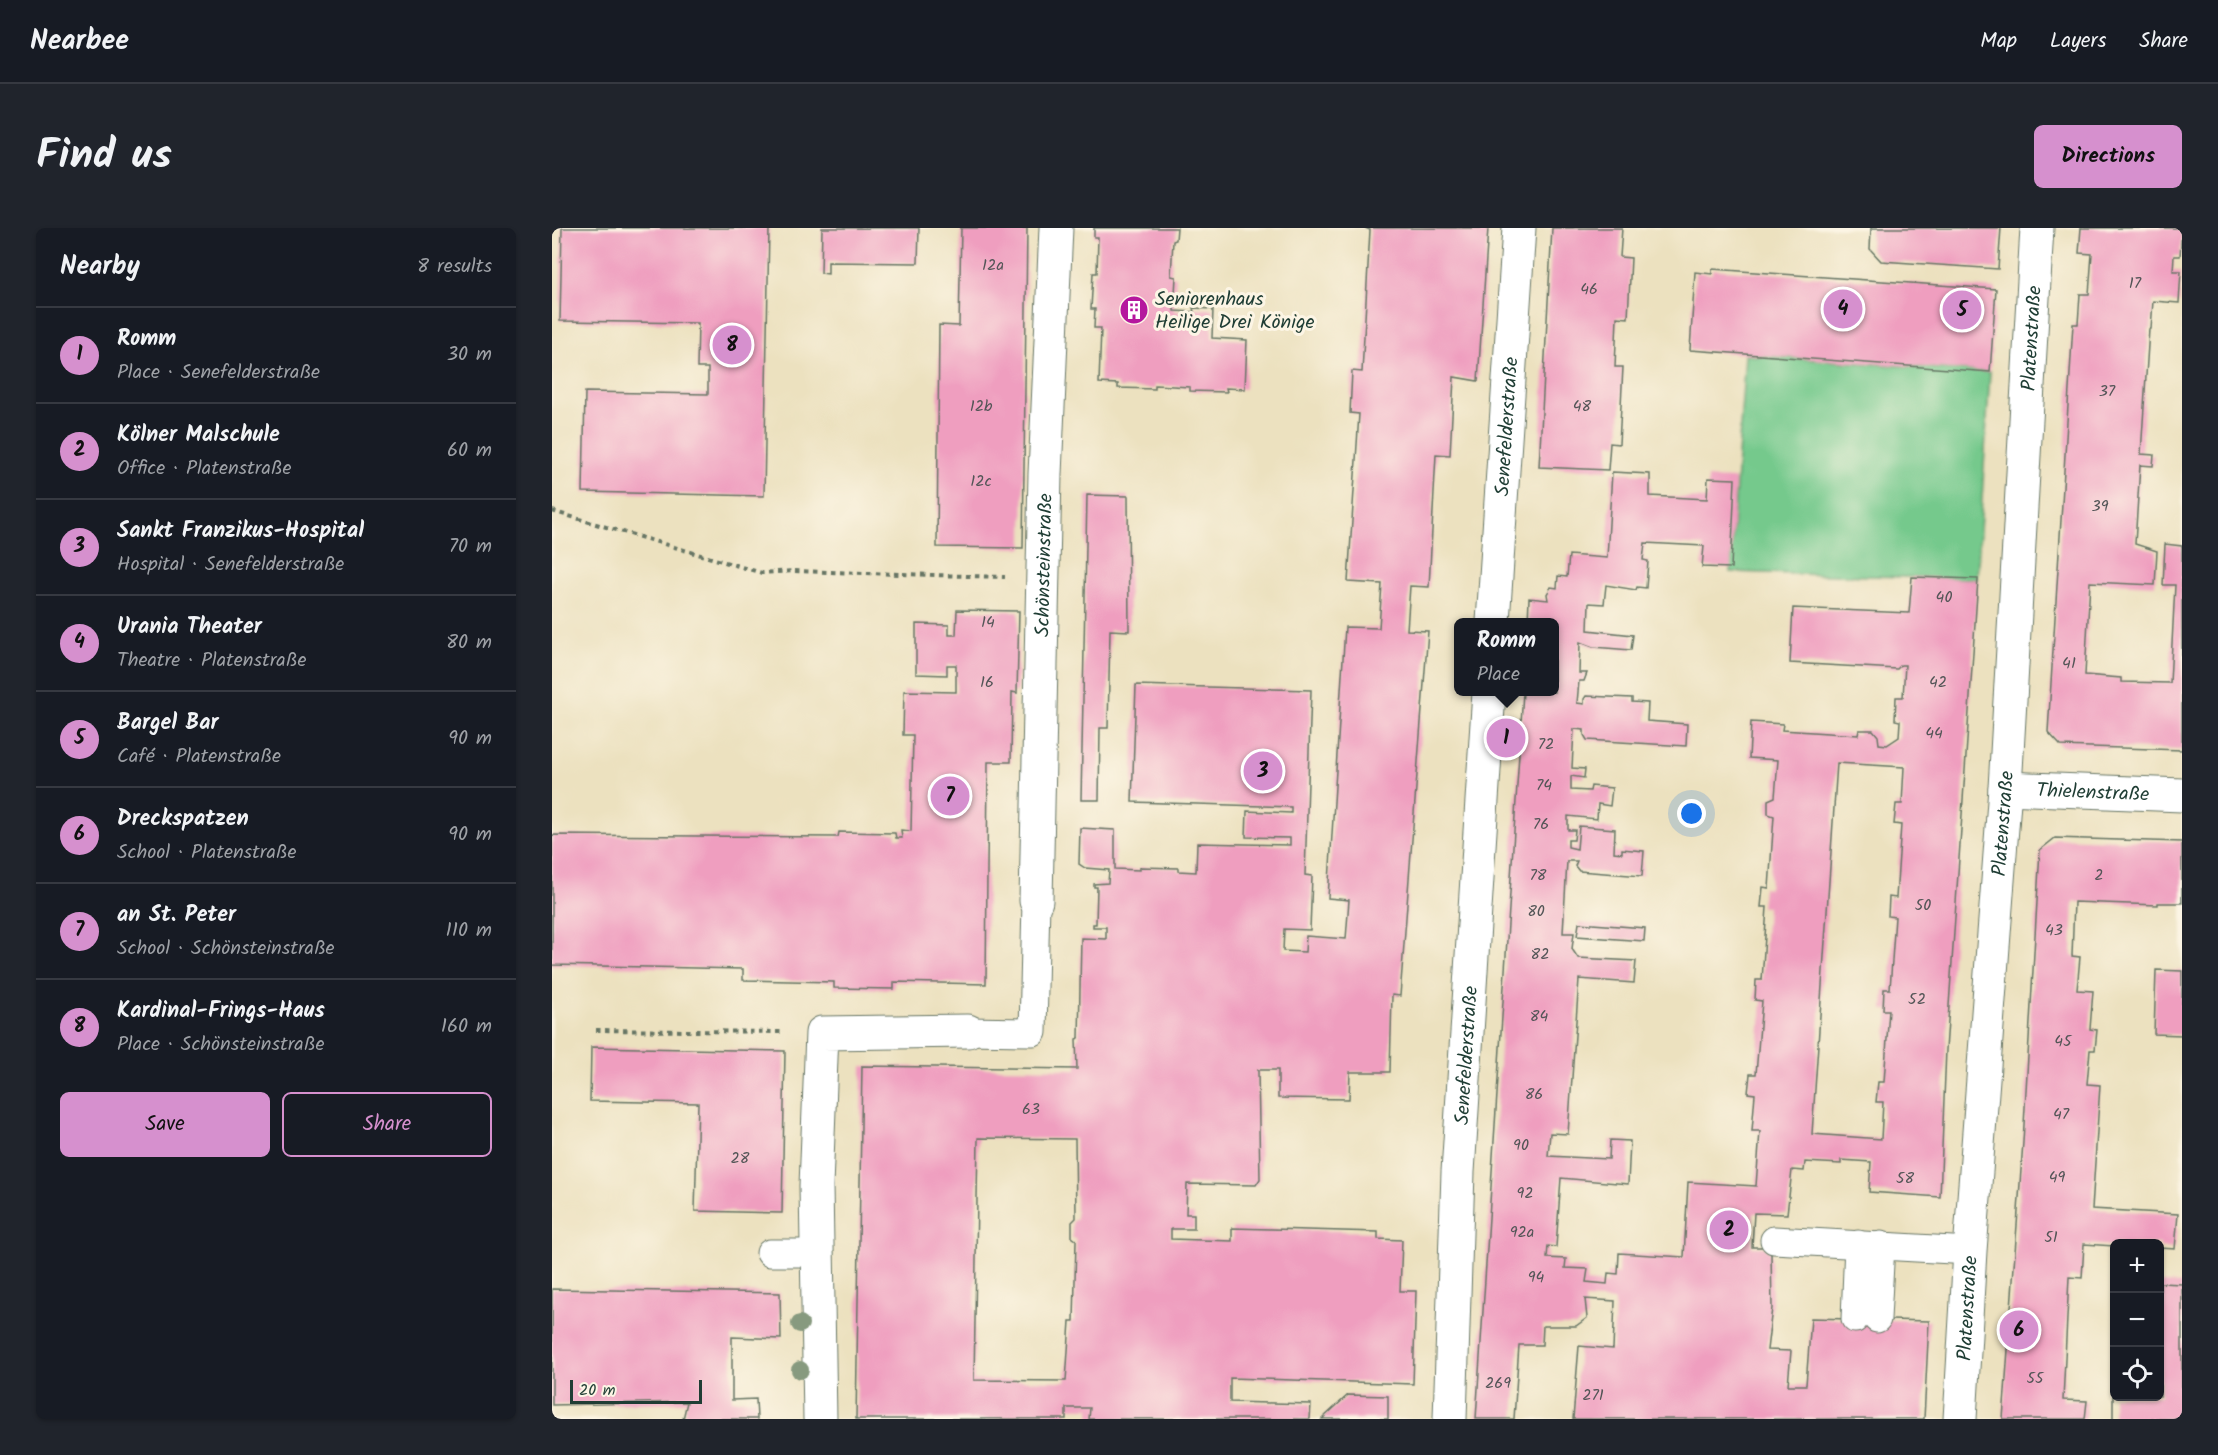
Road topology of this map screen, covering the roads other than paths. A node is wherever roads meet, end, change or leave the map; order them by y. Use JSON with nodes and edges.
{"nodes":[{"id":1,"x":1056,"y":228,"type":"edge"},
{"id":2,"x":1519,"y":228,"type":"edge"},
{"id":3,"x":2037,"y":228,"type":"edge"},
{"id":4,"x":1493,"y":618,"type":"edge"},
{"id":5,"x":1489,"y":696,"type":"edge"},
{"id":6,"x":2005,"y":788,"type":"junction"},
{"id":7,"x":2182,"y":795,"type":"edge"},
{"id":8,"x":1035,"y":902,"type":"joint"},
{"id":9,"x":968,"y":1031,"type":"joint"},
{"id":10,"x":1774,"y":1240,"type":"dead end"},
{"id":11,"x":1870,"y":1245,"type":"junction"},
{"id":12,"x":1970,"y":1251,"type":"junction"},
{"id":13,"x":770,"y":1253,"type":"dead end"},
{"id":14,"x":817,"y":1253,"type":"junction"},
{"id":15,"x":1866,"y":1319,"type":"dead end"},
{"id":16,"x":820,"y":1419,"type":"edge"},
{"id":17,"x":1450,"y":1419,"type":"edge"},
{"id":18,"x":1960,"y":1419,"type":"edge"}],
"edges":[{"from":1,"to":8,"type":"street","name":"Schönsteinstraße"},
{"from":2,"to":4,"type":"street","name":"Senefelderstraße"},
{"from":3,"to":6,"type":"street","name":"Platenstraße"},
{"from":5,"to":17,"type":"street","name":"Senefelderstraße"},
{"from":6,"to":7,"type":"street","name":"Thielenstraße"},
{"from":6,"to":12,"type":"street","name":"Platenstraße"},
{"from":8,"to":9,"type":"lane"},
{"from":9,"to":14,"type":"street"},
{"from":10,"to":11,"type":"lane"},
{"from":11,"to":12,"type":"lane"},
{"from":11,"to":15,"type":"lane"},
{"from":12,"to":18,"type":"street","name":"Platenstraße"},
{"from":13,"to":14,"type":"lane"},
{"from":14,"to":16,"type":"street"}]}
